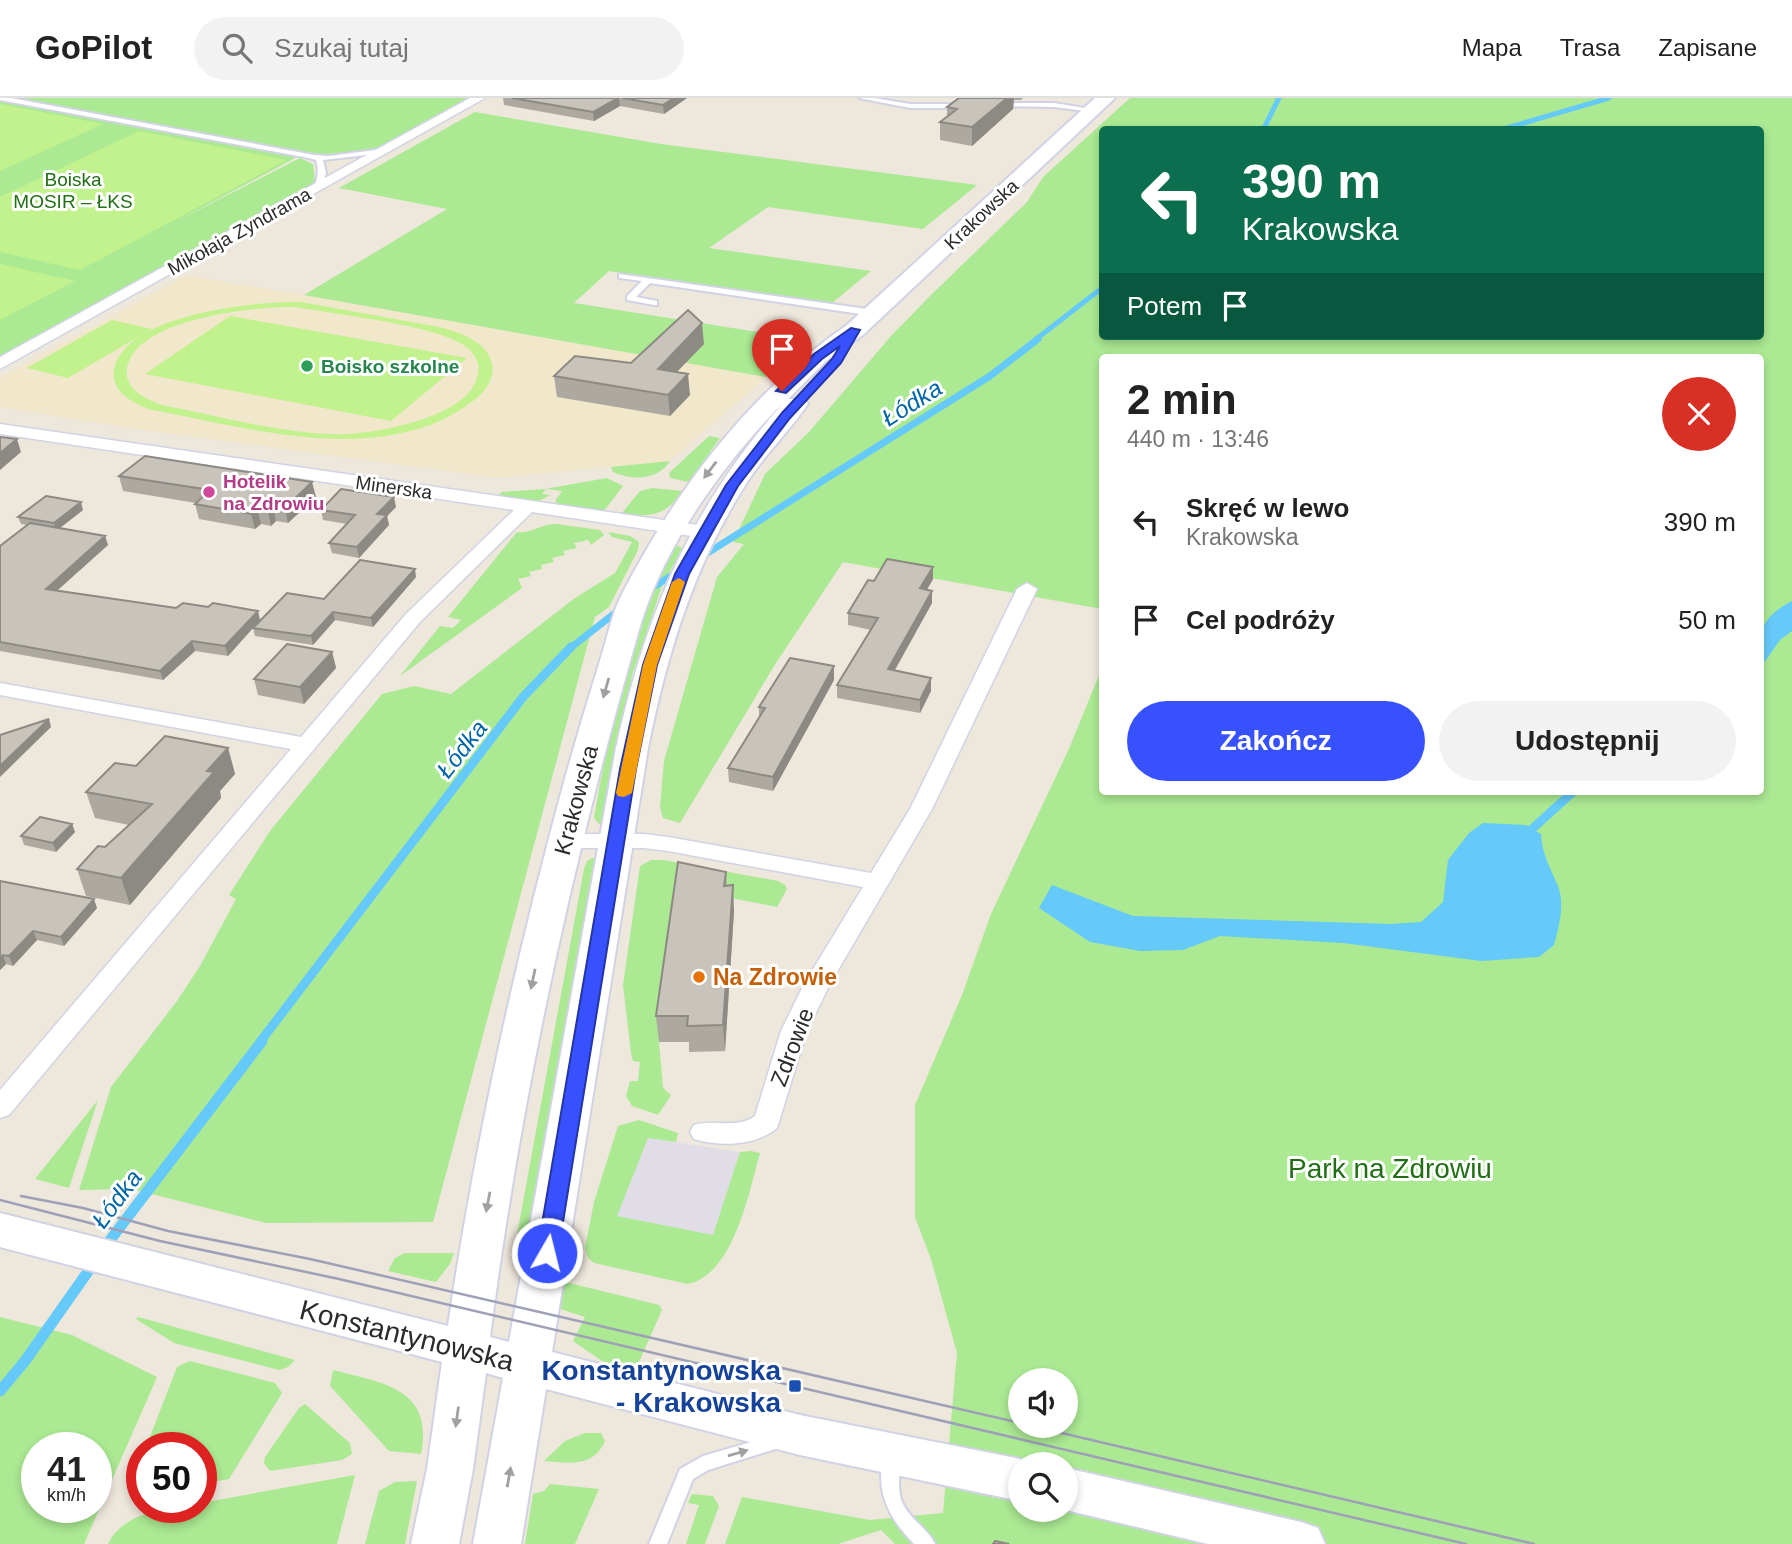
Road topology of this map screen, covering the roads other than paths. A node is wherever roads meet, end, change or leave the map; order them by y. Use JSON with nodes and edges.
{"nodes":[{"id":1,"x":0,"y":98,"type":"edge"},
{"id":2,"x":479,"y":98,"type":"edge"},
{"id":3,"x":862,"y":98,"type":"edge"},
{"id":4,"x":1100,"y":104,"type":"edge"},
{"id":5,"x":993,"y":105,"type":"edge"},
{"id":6,"x":980,"y":106,"type":"edge"},
{"id":7,"x":383,"y":151,"type":"junction"},
{"id":8,"x":310,"y":156,"type":"junction"},
{"id":9,"x":318,"y":187,"type":"junction"},
{"id":10,"x":622,"y":276,"type":"dead end"},
{"id":11,"x":648,"y":280,"type":"junction"},
{"id":12,"x":654,"y":303,"type":"dead end"},
{"id":13,"x":864,"y":322,"type":"junction"},
{"id":14,"x":0,"y":363,"type":"edge"},
{"id":15,"x":0,"y":429,"type":"edge"},
{"id":16,"x":527,"y":507,"type":"junction"},
{"id":17,"x":673,"y":527,"type":"junction"},
{"id":18,"x":701,"y":538,"type":"junction"},
{"id":19,"x":662,"y":581,"type":"junction"},
{"id":20,"x":1027,"y":589,"type":"dead end"},
{"id":21,"x":0,"y":689,"type":"edge"},
{"id":22,"x":307,"y":745,"type":"junction"},
{"id":23,"x":565,"y":841,"type":"junction"},
{"id":24,"x":616,"y":841,"type":"junction"},
{"id":25,"x":879,"y":882,"type":"junction"},
{"id":26,"x":0,"y":1108,"type":"edge"},
{"id":27,"x":704,"y":1132,"type":"dead end"},
{"id":28,"x":0,"y":1230,"type":"edge"},
{"id":29,"x":466,"y":1350,"type":"junction"},
{"id":30,"x":527,"y":1366,"type":"junction"},
{"id":31,"x":800,"y":1435,"type":"junction"},
{"id":32,"x":890,"y":1455,"type":"junction"},
{"id":33,"x":1008,"y":1478,"type":"edge"},
{"id":34,"x":1078,"y":1492,"type":"edge"},
{"id":35,"x":435,"y":1544,"type":"edge"},
{"id":36,"x":497,"y":1544,"type":"edge"},
{"id":37,"x":658,"y":1544,"type":"edge"},
{"id":38,"x":926,"y":1544,"type":"edge"},
{"id":39,"x":1301,"y":1544,"type":"edge"}],
"edges":[{"from":1,"to":8,"type":"lane"},
{"from":2,"to":7,"type":"street","name":"Mikołaja Zyndrama"},
{"from":3,"to":6,"type":"lane"},
{"from":4,"to":5,"type":"lane"},
{"from":4,"to":13,"type":"main road","name":"Krakowska"},
{"from":7,"to":8,"type":"lane"},
{"from":7,"to":9,"type":"street","name":"Mikołaja Zyndrama"},
{"from":8,"to":9,"type":"lane"},
{"from":9,"to":14,"type":"street","name":"Mikołaja Zyndrama"},
{"from":10,"to":11,"type":"lane"},
{"from":11,"to":12,"type":"lane"},
{"from":11,"to":13,"type":"lane"},
{"from":13,"to":17,"type":"main road","name":"Krakowska","one_way":true},
{"from":13,"to":18,"type":"main road","name":"Krakowska"},
{"from":15,"to":16,"type":"street","name":"Minerska"},
{"from":16,"to":17,"type":"street","name":"Minerska"},
{"from":16,"to":22,"type":"street"},
{"from":17,"to":18,"type":"street","name":"Minerska"},
{"from":17,"to":19,"type":"main road","name":"Krakowska"},
{"from":18,"to":19,"type":"main road","name":"Krakowska"},
{"from":19,"to":23,"type":"main road","name":"Krakowska","one_way":true},
{"from":19,"to":24,"type":"main road","name":"Krakowska"},
{"from":20,"to":25,"type":"street","name":"Zdrowie"},
{"from":21,"to":22,"type":"street"},
{"from":22,"to":26,"type":"street"},
{"from":23,"to":24,"type":"street"},
{"from":23,"to":29,"type":"main road","name":"Krakowska","one_way":true},
{"from":24,"to":25,"type":"street"},
{"from":24,"to":30,"type":"main road","name":"Krakowska"},
{"from":25,"to":27,"type":"street","name":"Zdrowie"},
{"from":28,"to":29,"type":"main road","name":"Konstantynowska"},
{"from":29,"to":30,"type":"main road","name":"Konstantynowska"},
{"from":29,"to":35,"type":"main road","name":"Krakowska","one_way":true},
{"from":30,"to":31,"type":"main road","name":"Konstantynowska"},
{"from":36,"to":30,"type":"main road","name":"Krakowska","one_way":true},
{"from":31,"to":32,"type":"main road","name":"Konstantynowska"},
{"from":37,"to":31,"type":"lane","one_way":true},
{"from":32,"to":33,"type":"main road","name":"Konstantynowska"},
{"from":32,"to":38,"type":"lane"},
{"from":34,"to":39,"type":"main road"}]}
